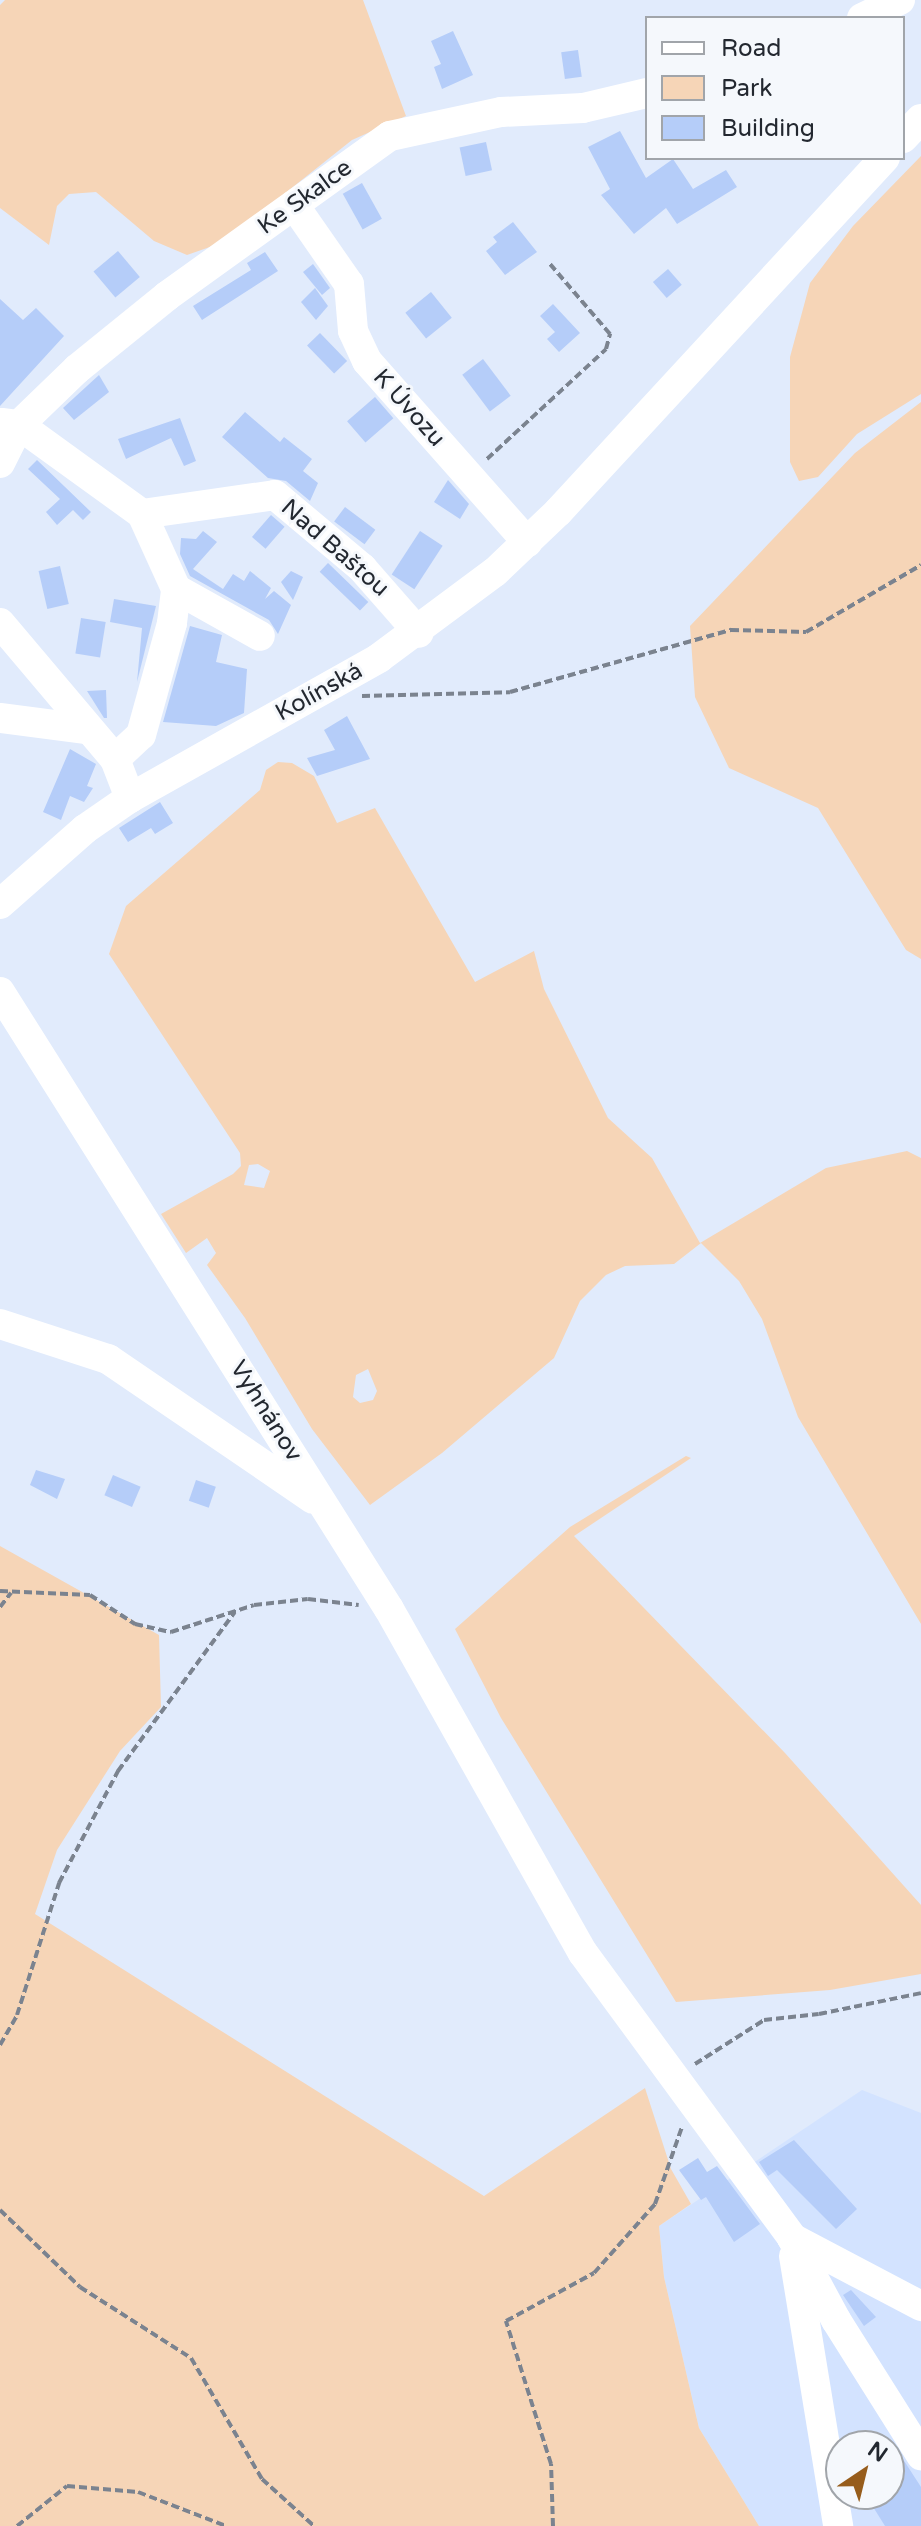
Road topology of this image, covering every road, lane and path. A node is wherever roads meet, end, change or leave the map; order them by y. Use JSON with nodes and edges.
{"nodes":[{"id":1,"x":900,"y":0,"type":"edge"},
{"id":2,"x":866,"y":16,"type":"edge"},
{"id":3,"x":645,"y":93,"type":"edge"},
{"id":4,"x":921,"y":119,"type":"edge"},
{"id":5,"x":905,"y":136,"type":"edge"},
{"id":6,"x":883,"y":160,"type":"edge"},
{"id":7,"x":294,"y":205,"type":"junction"},
{"id":8,"x":550,"y":264,"type":"dead end"},
{"id":9,"x":9,"y":424,"type":"edge"},
{"id":10,"x":0,"y":463,"type":"edge"},
{"id":11,"x":474,"y":477,"type":"junction"},
{"id":12,"x":142,"y":514,"type":"junction"},
{"id":13,"x":527,"y":542,"type":"junction"},
{"id":14,"x":921,"y":565,"type":"edge"},
{"id":15,"x":176,"y":589,"type":"junction"},
{"id":16,"x":0,"y":623,"type":"edge"},
{"id":17,"x":419,"y":633,"type":"junction"},
{"id":18,"x":260,"y":636,"type":"dead end"},
{"id":19,"x":355,"y":696,"type":"dead end"},
{"id":20,"x":0,"y":718,"type":"edge"},
{"id":21,"x":86,"y":729,"type":"junction"},
{"id":22,"x":115,"y":759,"type":"junction"},
{"id":23,"x":130,"y":798,"type":"junction"},
{"id":24,"x":0,"y":904,"type":"edge"},
{"id":25,"x":0,"y":992,"type":"edge"},
{"id":26,"x":0,"y":1324,"type":"edge"},
{"id":27,"x":328,"y":1509,"type":"junction"},
{"id":28,"x":0,"y":1591,"type":"edge"},
{"id":29,"x":11,"y":1593,"type":"junction"},
{"id":30,"x":0,"y":1607,"type":"edge"},
{"id":31,"x":389,"y":1609,"type":"junction"},
{"id":32,"x":235,"y":1612,"type":"junction"},
{"id":33,"x":921,"y":1993,"type":"edge"},
{"id":34,"x":0,"y":2045,"type":"edge"},
{"id":35,"x":684,"y":2088,"type":"junction"},
{"id":36,"x":0,"y":2210,"type":"edge"},
{"id":37,"x":792,"y":2238,"type":"junction"},
{"id":38,"x":921,"y":2306,"type":"edge"},
{"id":39,"x":921,"y":2455,"type":"edge"},
{"id":40,"x":17,"y":2526,"type":"edge"},
{"id":41,"x":226,"y":2526,"type":"edge"},
{"id":42,"x":314,"y":2526,"type":"edge"},
{"id":43,"x":553,"y":2526,"type":"edge"},
{"id":44,"x":838,"y":2526,"type":"edge"}],
"edges":[{"from":1,"to":2,"type":"street"},
{"from":3,"to":7,"type":"street","name":"Ke Skalce"},
{"from":4,"to":5,"type":"street"},
{"from":6,"to":13,"type":"street","name":"Kolínská"},
{"from":7,"to":9,"type":"street","name":"Ke Skalce"},
{"from":7,"to":11,"type":"street","name":"K Úvozu"},
{"from":8,"to":11,"type":"path"},
{"from":9,"to":10,"type":"street","name":"Ke Skalce"},
{"from":9,"to":12,"type":"street"},
{"from":11,"to":13,"type":"street","name":"K Úvozu"},
{"from":12,"to":15,"type":"street"},
{"from":12,"to":17,"type":"street","name":"Nad Baštou"},
{"from":13,"to":17,"type":"street","name":"Kolínská"},
{"from":14,"to":19,"type":"path"},
{"from":15,"to":18,"type":"street"},
{"from":15,"to":22,"type":"street"},
{"from":16,"to":21,"type":"street"},
{"from":17,"to":23,"type":"street","name":"Kolínská"},
{"from":20,"to":21,"type":"street"},
{"from":21,"to":22,"type":"street"},
{"from":22,"to":23,"type":"street"},
{"from":23,"to":24,"type":"street","name":"Kolínská"},
{"from":25,"to":27,"type":"street","name":"Vyhnánov"},
{"from":26,"to":27,"type":"street","name":"Vyhnánov"},
{"from":27,"to":31,"type":"street"},
{"from":28,"to":29,"type":"path"},
{"from":29,"to":30,"type":"path"},
{"from":29,"to":32,"type":"path"},
{"from":31,"to":32,"type":"path"},
{"from":31,"to":35,"type":"street"},
{"from":32,"to":34,"type":"path"},
{"from":33,"to":35,"type":"path"},
{"from":35,"to":37,"type":"street"},
{"from":35,"to":43,"type":"path"},
{"from":36,"to":42,"type":"path"},
{"from":37,"to":38,"type":"street"},
{"from":37,"to":39,"type":"street"},
{"from":37,"to":44,"type":"street"},
{"from":40,"to":41,"type":"path"}]}
